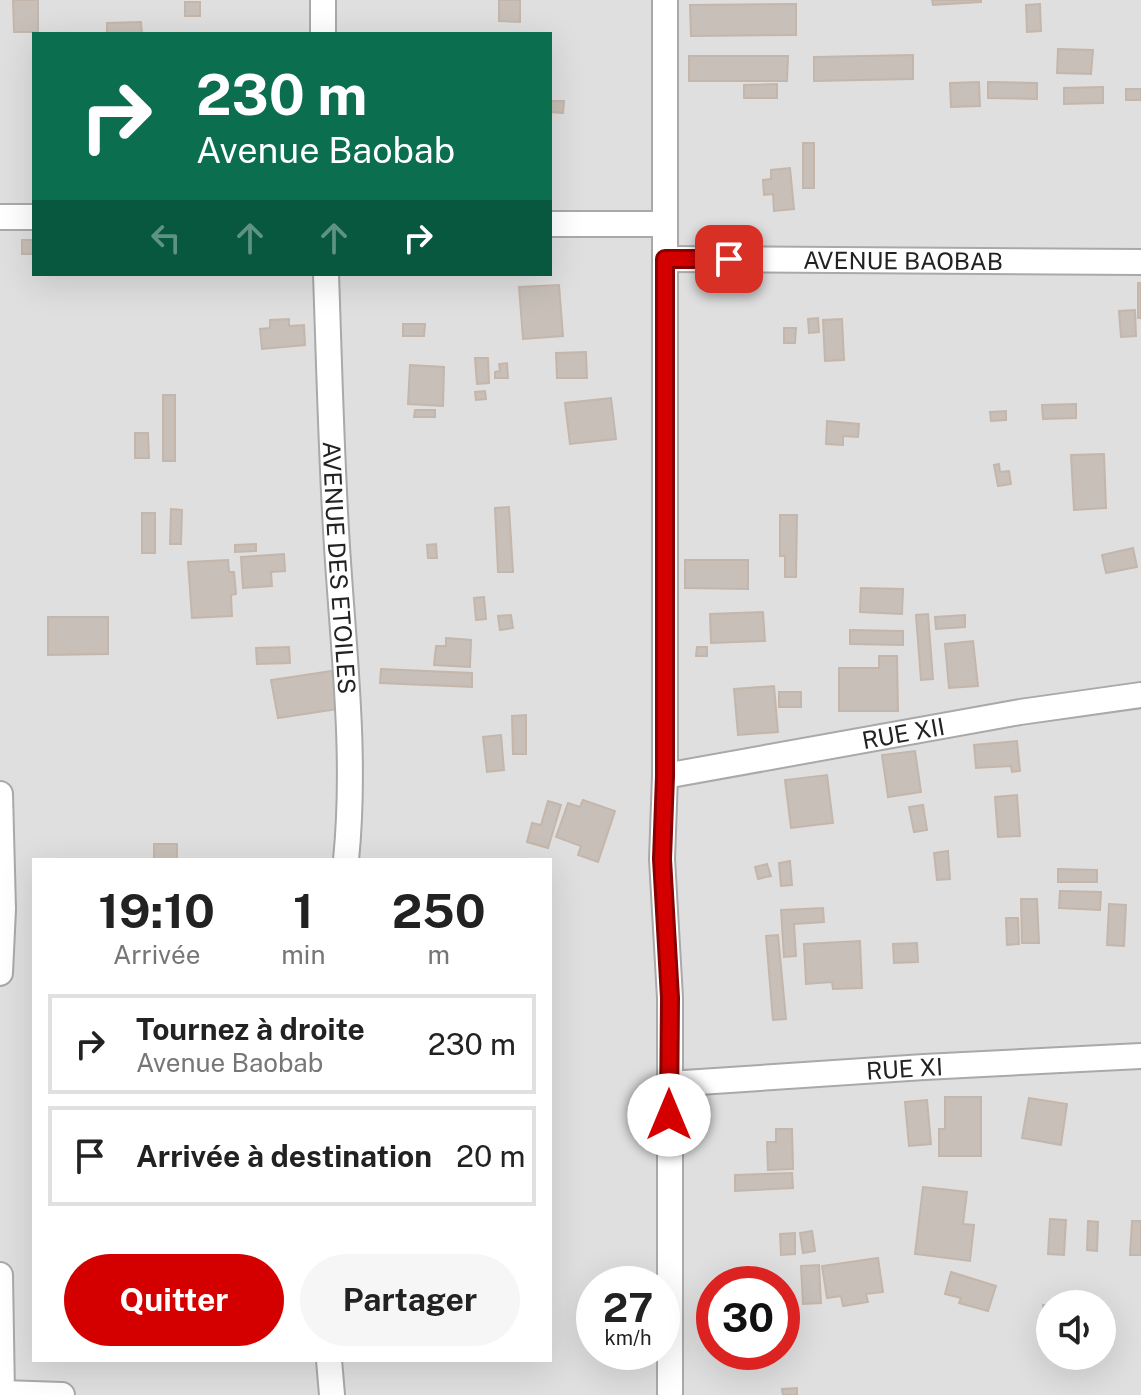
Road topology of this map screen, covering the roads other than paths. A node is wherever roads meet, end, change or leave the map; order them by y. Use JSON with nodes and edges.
{"nodes":[{"id":1,"x":323,"y":0,"type":"edge"},
{"id":2,"x":665,"y":0,"type":"edge"},
{"id":3,"x":323,"y":32,"type":"edge"},
{"id":4,"x":0,"y":217,"type":"edge"},
{"id":5,"x":32,"y":217,"type":"edge"},
{"id":6,"x":552,"y":224,"type":"edge"},
{"id":7,"x":665,"y":224,"type":"junction"},
{"id":8,"x":665,"y":259,"type":"junction"},
{"id":9,"x":1141,"y":262,"type":"edge"},
{"id":10,"x":326,"y":276,"type":"edge"},
{"id":11,"x":1141,"y":695,"type":"edge"},
{"id":12,"x":665,"y":776,"type":"junction"},
{"id":13,"x":0,"y":794,"type":"edge"},
{"id":14,"x":346,"y":858,"type":"edge"},
{"id":15,"x":1,"y":909,"type":"edge"},
{"id":16,"x":0,"y":973,"type":"edge"},
{"id":17,"x":1141,"y":1056,"type":"edge"},
{"id":18,"x":669,"y":1084,"type":"junction"},
{"id":19,"x":0,"y":1275,"type":"edge"},
{"id":20,"x":329,"y":1362,"type":"edge"},
{"id":21,"x":2,"y":1394,"type":"edge"},
{"id":22,"x":62,"y":1395,"type":"edge"},
{"id":23,"x":332,"y":1395,"type":"edge"},
{"id":24,"x":670,"y":1395,"type":"edge"}],
"edges":[{"from":1,"to":3,"type":"street"},
{"from":2,"to":7,"type":"street"},
{"from":4,"to":5,"type":"street"},
{"from":6,"to":7,"type":"street"},
{"from":7,"to":8,"type":"street"},
{"from":8,"to":9,"type":"street","name":"AVENUE BAOBAB"},
{"from":8,"to":12,"type":"street"},
{"from":10,"to":14,"type":"street","name":"AVENUE DES ETOILES"},
{"from":11,"to":12,"type":"street","name":"RUE XII"},
{"from":12,"to":18,"type":"street"},
{"from":13,"to":15,"type":"street"},
{"from":15,"to":16,"type":"street"},
{"from":17,"to":18,"type":"street","name":"RUE XI"},
{"from":18,"to":24,"type":"street"},
{"from":19,"to":21,"type":"street"},
{"from":20,"to":23,"type":"street"},
{"from":21,"to":22,"type":"street"}]}
